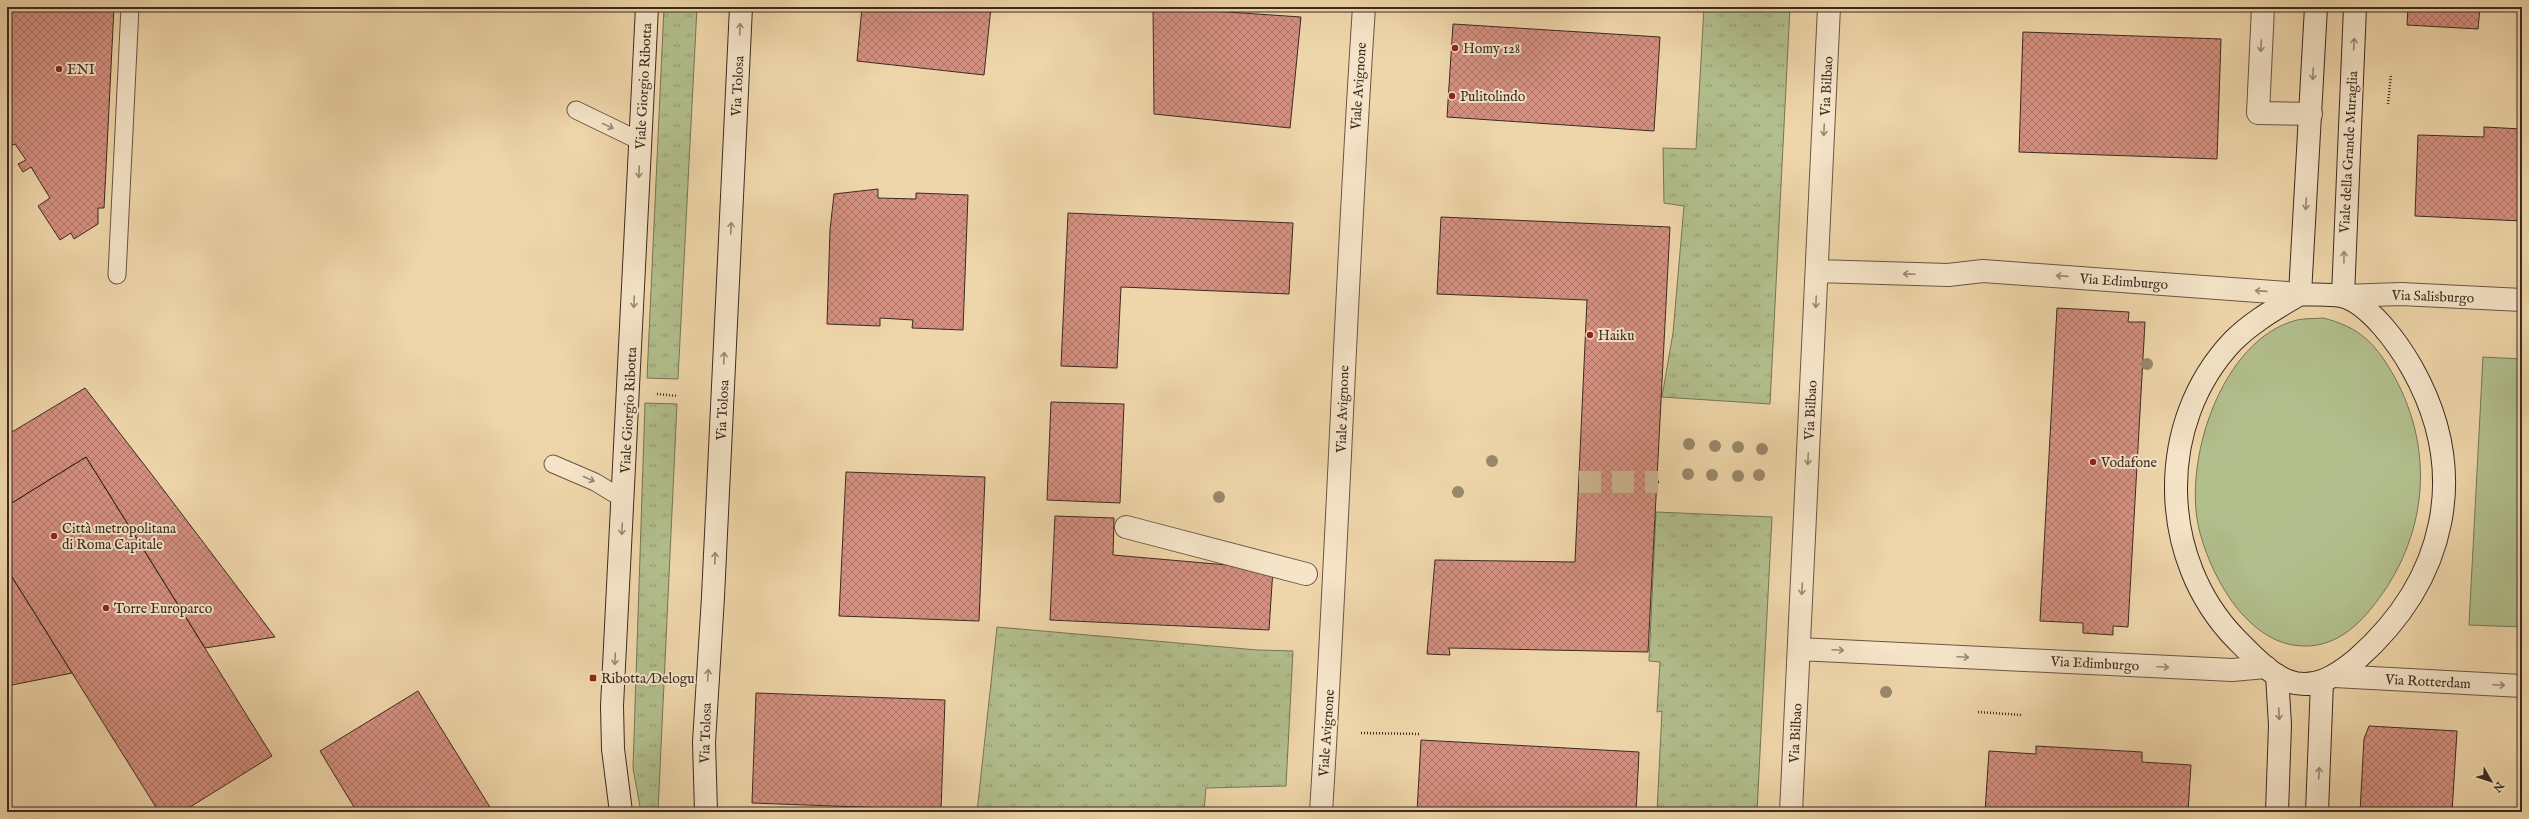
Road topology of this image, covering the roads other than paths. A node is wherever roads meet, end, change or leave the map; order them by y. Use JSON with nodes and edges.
{"nodes":[{"id":1,"x":130,"y":7,"type":"edge"},
{"id":2,"x":647,"y":7,"type":"edge"},
{"id":3,"x":741,"y":7,"type":"edge"},
{"id":4,"x":1364,"y":7,"type":"edge"},
{"id":5,"x":1829,"y":7,"type":"edge"},
{"id":6,"x":2263,"y":7,"type":"edge"},
{"id":7,"x":2316,"y":7,"type":"edge"},
{"id":8,"x":2356,"y":7,"type":"edge"},
{"id":9,"x":576,"y":110,"type":"dead end"},
{"id":10,"x":2311,"y":114,"type":"junction"},
{"id":11,"x":640,"y":141,"type":"junction"},
{"id":12,"x":1817,"y":271,"type":"junction"},
{"id":13,"x":117,"y":275,"type":"dead end"},
{"id":14,"x":2300,"y":294,"type":"junction"},
{"id":15,"x":2343,"y":296,"type":"junction"},
{"id":16,"x":2522,"y":300,"type":"edge"},
{"id":17,"x":553,"y":464,"type":"dead end"},
{"id":18,"x":623,"y":499,"type":"junction"},
{"id":19,"x":1126,"y":527,"type":"dead end"},
{"id":20,"x":1306,"y":574,"type":"dead end"},
{"id":21,"x":1799,"y":649,"type":"junction"},
{"id":22,"x":2272,"y":671,"type":"junction"},
{"id":23,"x":2328,"y":679,"type":"junction"},
{"id":24,"x":2522,"y":686,"type":"edge"},
{"id":25,"x":621,"y":812,"type":"edge"},
{"id":26,"x":706,"y":812,"type":"edge"},
{"id":27,"x":1321,"y":812,"type":"edge"},
{"id":28,"x":1791,"y":812,"type":"edge"},
{"id":29,"x":2277,"y":812,"type":"edge"},
{"id":30,"x":2317,"y":812,"type":"edge"}],
"edges":[{"from":1,"to":13,"type":"lane"},
{"from":2,"to":11,"type":"street","name":"Viale Giorgio Ribotta"},
{"from":26,"to":3,"type":"street","name":"Via Tolosa","one_way":true},
{"from":4,"to":27,"type":"street","name":"Viale Avignone"},
{"from":5,"to":12,"type":"street","name":"Via Bilbao","one_way":true},
{"from":6,"to":10,"type":"street","one_way":true},
{"from":7,"to":10,"type":"street","one_way":true},
{"from":15,"to":8,"type":"street","name":"Viale della Grande Muraglia","one_way":true},
{"from":9,"to":11,"type":"lane","one_way":true},
{"from":10,"to":14,"type":"street","one_way":true},
{"from":11,"to":18,"type":"street","name":"Viale Giorgio Ribotta","one_way":true},
{"from":14,"to":12,"type":"street","name":"Via Edimburgo","one_way":true},
{"from":12,"to":21,"type":"street","name":"Via Bilbao","one_way":true},
{"from":14,"to":15,"type":"street","name":"Via Edimburgo"},
{"from":14,"to":22,"type":"street"},
{"from":15,"to":16,"type":"street","name":"Via Salisburgo"},
{"from":15,"to":23,"type":"street"},
{"from":17,"to":18,"type":"lane","one_way":true},
{"from":18,"to":25,"type":"street","name":"Viale Giorgio Ribotta","one_way":true},
{"from":19,"to":20,"type":"street"},
{"from":21,"to":22,"type":"street","name":"Via Edimburgo","one_way":true},
{"from":21,"to":28,"type":"street","name":"Via Bilbao"},
{"from":22,"to":23,"type":"street","name":"Via Rotterdam"},
{"from":22,"to":29,"type":"street","one_way":true},
{"from":23,"to":24,"type":"street","name":"Via Rotterdam","one_way":true},
{"from":30,"to":23,"type":"street","one_way":true}]}
